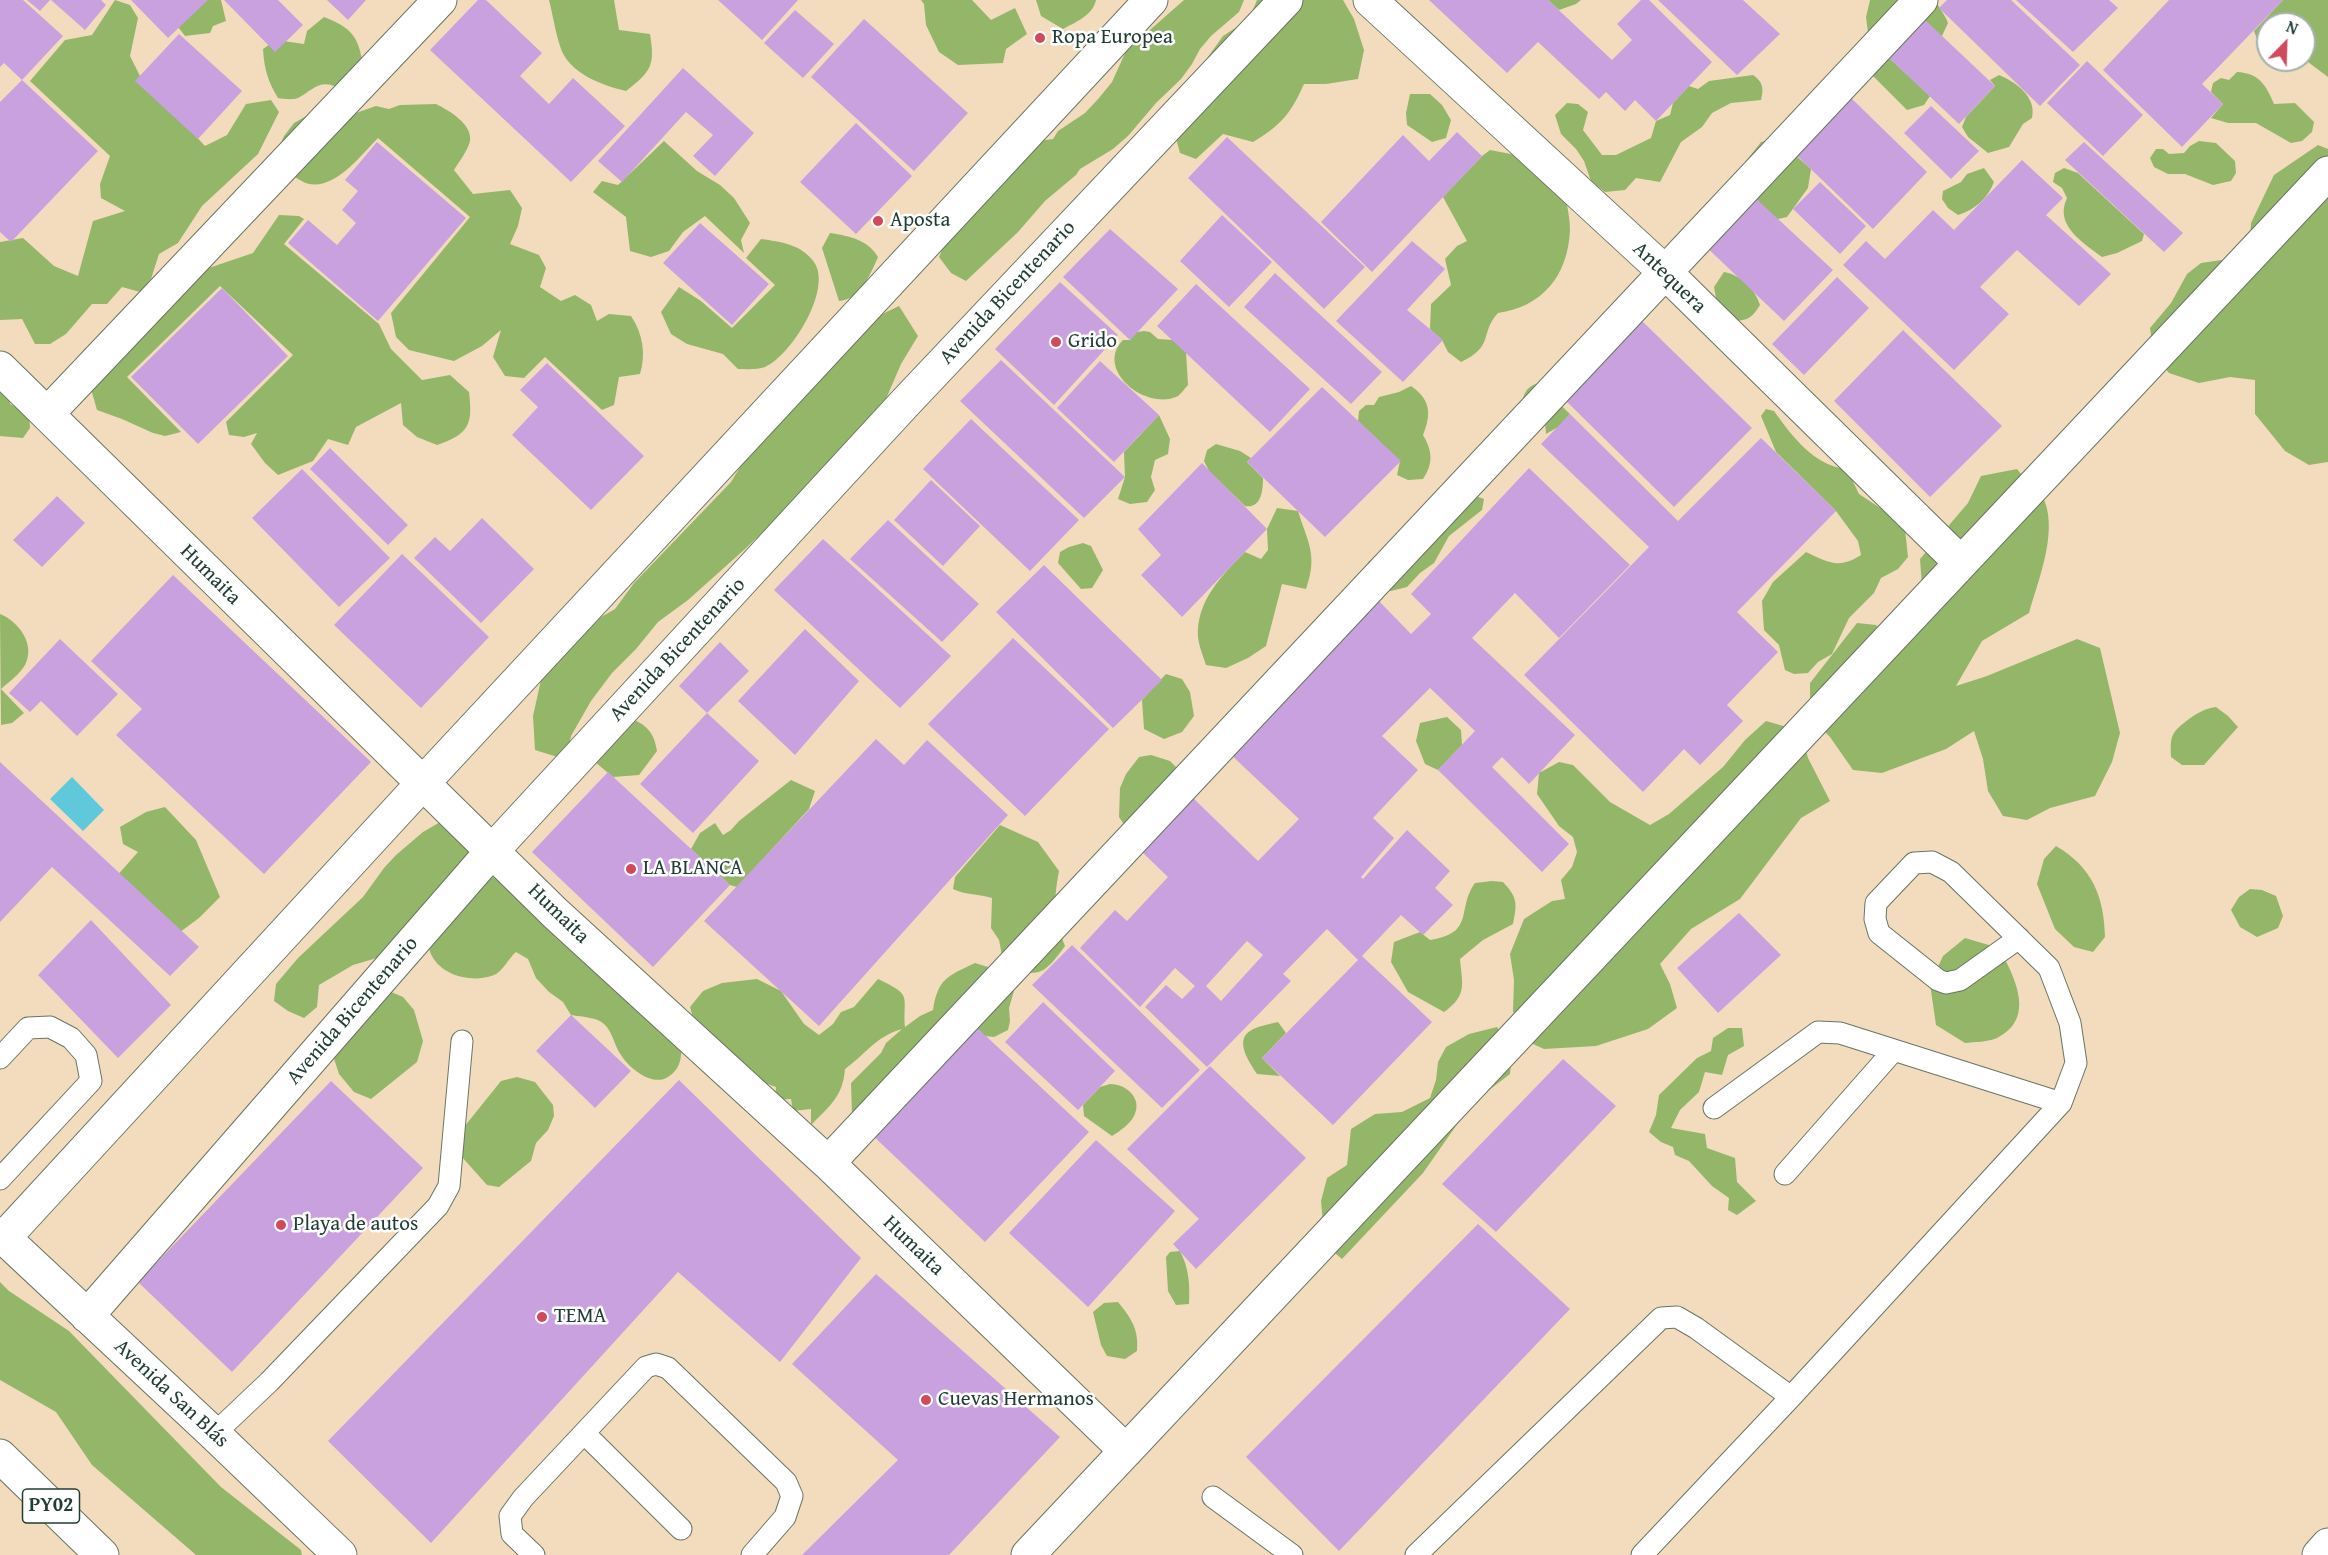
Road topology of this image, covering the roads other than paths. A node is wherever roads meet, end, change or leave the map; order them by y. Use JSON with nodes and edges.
{"nodes":[{"id":1,"x":440,"y":0,"type":"edge"},
{"id":2,"x":1151,"y":0,"type":"edge"},
{"id":3,"x":1286,"y":0,"type":"edge"},
{"id":4,"x":1370,"y":0,"type":"edge"},
{"id":5,"x":1921,"y":0,"type":"edge"},
{"id":6,"x":2328,"y":172,"type":"edge"},
{"id":7,"x":1665,"y":273,"type":"junction"},
{"id":8,"x":0,"y":368,"type":"edge"},
{"id":9,"x":47,"y":414,"type":"junction"},
{"id":10,"x":1961,"y":563,"type":"junction"},
{"id":11,"x":422,"y":784,"type":"junction"},
{"id":12,"x":494,"y":850,"type":"junction"},
{"id":13,"x":2019,"y":938,"type":"junction"},
{"id":14,"x":462,"y":1041,"type":"dead end"},
{"id":15,"x":1894,"y":1050,"type":"junction"},
{"id":16,"x":0,"y":1058,"type":"edge"},
{"id":17,"x":2061,"y":1103,"type":"junction"},
{"id":18,"x":1714,"y":1108,"type":"dead end"},
{"id":19,"x":828,"y":1163,"type":"junction"},
{"id":20,"x":1785,"y":1174,"type":"dead end"},
{"id":21,"x":0,"y":1179,"type":"edge"},
{"id":22,"x":2,"y":1236,"type":"edge"},
{"id":23,"x":87,"y":1316,"type":"junction"},
{"id":24,"x":1791,"y":1397,"type":"junction"},
{"id":25,"x":584,"y":1433,"type":"junction"},
{"id":26,"x":214,"y":1434,"type":"junction"},
{"id":27,"x":1126,"y":1451,"type":"junction"},
{"id":28,"x":0,"y":1456,"type":"edge"},
{"id":29,"x":1213,"y":1497,"type":"dead end"},
{"id":30,"x":681,"y":1529,"type":"dead end"},
{"id":31,"x":2328,"y":1545,"type":"edge"},
{"id":32,"x":102,"y":1555,"type":"edge"},
{"id":33,"x":340,"y":1555,"type":"edge"},
{"id":34,"x":534,"y":1555,"type":"edge"},
{"id":35,"x":752,"y":1555,"type":"edge"},
{"id":36,"x":1028,"y":1555,"type":"edge"},
{"id":37,"x":1292,"y":1555,"type":"edge"},
{"id":38,"x":1416,"y":1555,"type":"edge"},
{"id":39,"x":1642,"y":1555,"type":"edge"},
{"id":40,"x":2319,"y":1555,"type":"edge"}],
"edges":[{"from":1,"to":9,"type":"main road"},
{"from":2,"to":11,"type":"main road"},
{"from":3,"to":12,"type":"main road","name":"Avenida Bicentenario"},
{"from":4,"to":7,"type":"main road","name":"Antequera"},
{"from":5,"to":7,"type":"main road"},
{"from":6,"to":10,"type":"main road"},
{"from":7,"to":10,"type":"main road","name":"Antequera"},
{"from":7,"to":19,"type":"main road"},
{"from":8,"to":9,"type":"main road","name":"Humaita"},
{"from":9,"to":11,"type":"main road","name":"Humaita"},
{"from":10,"to":27,"type":"main road"},
{"from":11,"to":12,"type":"main road","name":"Humaita"},
{"from":11,"to":22,"type":"main road"},
{"from":12,"to":19,"type":"main road","name":"Humaita"},
{"from":12,"to":23,"type":"main road","name":"Avenida Bicentenario"},
{"from":13,"to":13,"type":"lane"},
{"from":13,"to":17,"type":"lane"},
{"from":14,"to":26,"type":"lane"},
{"from":15,"to":17,"type":"lane"},
{"from":15,"to":18,"type":"lane"},
{"from":15,"to":20,"type":"lane"},
{"from":16,"to":21,"type":"lane"},
{"from":17,"to":24,"type":"lane"},
{"from":19,"to":27,"type":"main road","name":"Humaita"},
{"from":22,"to":23,"type":"main road","name":"Avenida San Blás"},
{"from":23,"to":26,"type":"main road","name":"Avenida San Blás"},
{"from":24,"to":38,"type":"lane"},
{"from":24,"to":39,"type":"lane"},
{"from":25,"to":30,"type":"lane"},
{"from":25,"to":34,"type":"lane"},
{"from":25,"to":35,"type":"lane"},
{"from":26,"to":33,"type":"main road","name":"Avenida San Blás"},
{"from":27,"to":36,"type":"main road"},
{"from":28,"to":32,"type":"main road","number":"PY02"},
{"from":29,"to":37,"type":"lane"},
{"from":31,"to":40,"type":"main road"}]}
